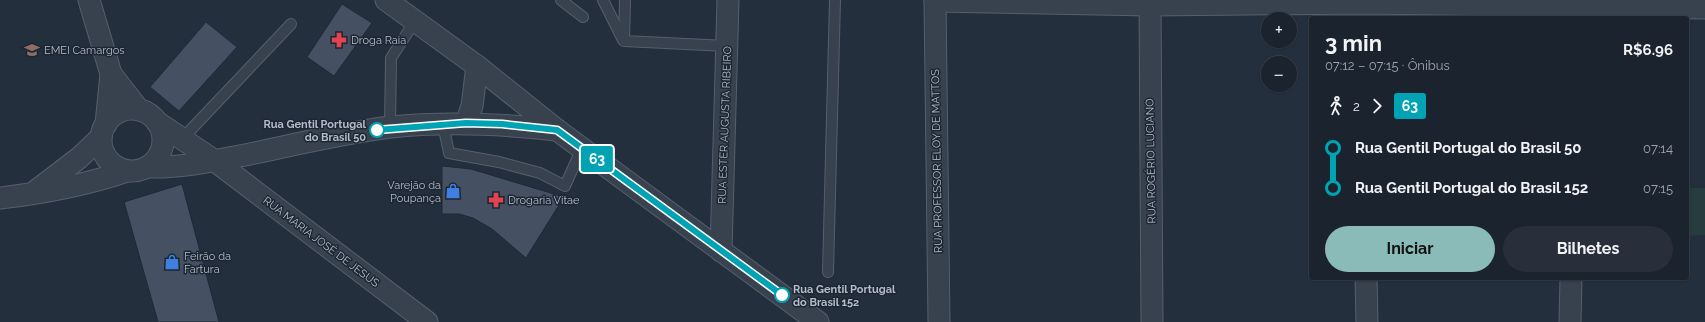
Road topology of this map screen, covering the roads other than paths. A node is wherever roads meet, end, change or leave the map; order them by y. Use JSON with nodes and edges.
{"nodes":[{"id":1,"x":89,"y":0,"type":"edge"},
{"id":2,"x":386,"y":0,"type":"edge"},
{"id":3,"x":561,"y":0,"type":"edge"},
{"id":4,"x":602,"y":0,"type":"edge"},
{"id":5,"x":624,"y":0,"type":"edge"},
{"id":6,"x":728,"y":0,"type":"edge"},
{"id":7,"x":835,"y":0,"type":"edge"},
{"id":8,"x":935,"y":1,"type":"edge"},
{"id":9,"x":1150,"y":3,"type":"edge"},
{"id":10,"x":1365,"y":7,"type":"edge"},
{"id":11,"x":1576,"y":8,"type":"edge"},
{"id":12,"x":1705,"y":8,"type":"edge"},
{"id":13,"x":583,"y":17,"type":"dead end"},
{"id":14,"x":415,"y":21,"type":"junction"},
{"id":15,"x":291,"y":24,"type":"dead end"},
{"id":16,"x":624,"y":42,"type":"junction"},
{"id":17,"x":727,"y":46,"type":"junction"},
{"id":18,"x":477,"y":66,"type":"junction"},
{"id":19,"x":111,"y":74,"type":"junction"},
{"id":20,"x":139,"y":110,"type":"junction"},
{"id":21,"x":157,"y":122,"type":"junction"},
{"id":22,"x":466,"y":123,"type":"junction"},
{"id":23,"x":443,"y":124,"type":"junction"},
{"id":24,"x":390,"y":128,"type":"junction"},
{"id":25,"x":103,"y":130,"type":"junction"},
{"id":26,"x":557,"y":130,"type":"junction"},
{"id":27,"x":182,"y":139,"type":"junction"},
{"id":28,"x":582,"y":148,"type":"junction"},
{"id":29,"x":215,"y":161,"type":"junction"},
{"id":30,"x":149,"y":167,"type":"junction"},
{"id":31,"x":127,"y":171,"type":"junction"},
{"id":32,"x":31,"y":195,"type":"junction"},
{"id":33,"x":0,"y":198,"type":"edge"},
{"id":34,"x":721,"y":251,"type":"junction"},
{"id":35,"x":828,"y":272,"type":"dead end"},
{"id":36,"x":1366,"y":280,"type":"edge"},
{"id":37,"x":1571,"y":280,"type":"edge"},
{"id":38,"x":427,"y":322,"type":"edge"},
{"id":39,"x":818,"y":322,"type":"edge"},
{"id":40,"x":939,"y":322,"type":"edge"},
{"id":41,"x":1152,"y":322,"type":"edge"},
{"id":42,"x":1367,"y":322,"type":"edge"},
{"id":43,"x":1570,"y":322,"type":"edge"}],
"edges":[{"from":1,"to":19,"type":"street"},
{"from":2,"to":14,"type":"street"},
{"from":3,"to":13,"type":"lane"},
{"from":4,"to":16,"type":"lane"},
{"from":5,"to":16,"type":"lane"},
{"from":6,"to":17,"type":"street","name":"RUA ESTER AUGUSTA RIBEIRO"},
{"from":7,"to":35,"type":"lane"},
{"from":8,"to":9,"type":"street"},
{"from":8,"to":40,"type":"street","name":"RUA PROFESSOR ELOY DE MATTOS"},
{"from":9,"to":10,"type":"street"},
{"from":9,"to":41,"type":"street","name":"RUA ROGÉRIO LUCIANO"},
{"from":10,"to":11,"type":"street"},
{"from":11,"to":12,"type":"street"},
{"from":14,"to":18,"type":"street"},
{"from":14,"to":24,"type":"lane"},
{"from":15,"to":27,"type":"lane"},
{"from":16,"to":17,"type":"lane"},
{"from":17,"to":34,"type":"street","name":"RUA ESTER AUGUSTA RIBEIRO"},
{"from":18,"to":22,"type":"street"},
{"from":18,"to":26,"type":"street"},
{"from":19,"to":20,"type":"street"},
{"from":19,"to":25,"type":"street"},
{"from":20,"to":21,"type":"street"},
{"from":20,"to":25,"type":"street"},
{"from":21,"to":27,"type":"street","name":"RUA MARIA JOSÉ DE JESUS"},
{"from":21,"to":30,"type":"street"},
{"from":22,"to":23,"type":"street"},
{"from":22,"to":26,"type":"street"},
{"from":23,"to":24,"type":"street"},
{"from":23,"to":28,"type":"lane"},
{"from":24,"to":29,"type":"street"},
{"from":25,"to":31,"type":"street"},
{"from":25,"to":32,"type":"street"},
{"from":26,"to":28,"type":"street"},
{"from":27,"to":29,"type":"street","name":"RUA MARIA JOSÉ DE JESUS"},
{"from":28,"to":34,"type":"street"},
{"from":29,"to":30,"type":"street"},
{"from":29,"to":38,"type":"street","name":"RUA MARIA JOSÉ DE JESUS"},
{"from":30,"to":31,"type":"street"},
{"from":31,"to":32,"type":"street"},
{"from":32,"to":33,"type":"street"},
{"from":34,"to":39,"type":"street"},
{"from":36,"to":42,"type":"street"},
{"from":37,"to":43,"type":"street"}]}
